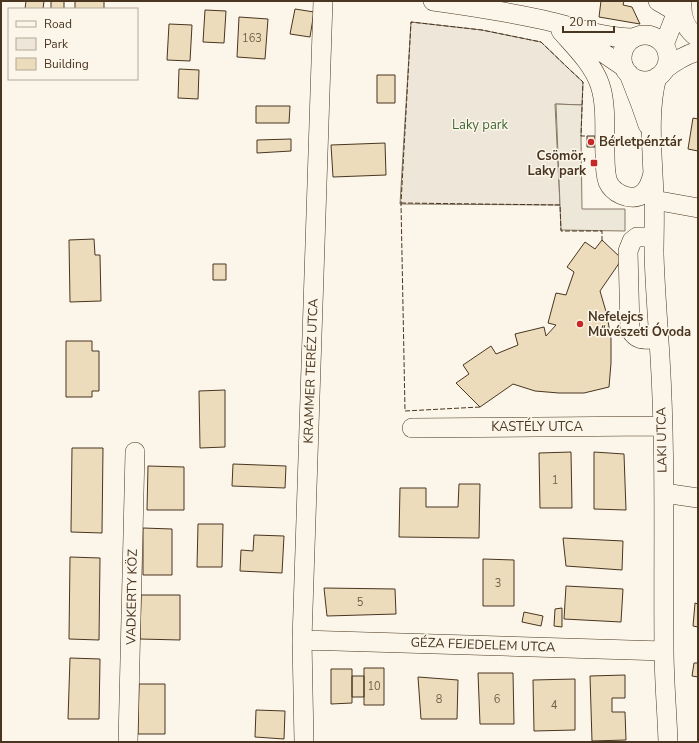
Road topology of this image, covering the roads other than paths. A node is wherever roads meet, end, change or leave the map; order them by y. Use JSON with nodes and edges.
{"nodes":[{"id":1,"x":323,"y":1,"type":"edge"},
{"id":2,"x":433,"y":1,"type":"edge"},
{"id":3,"x":673,"y":2,"type":"edge"},
{"id":4,"x":541,"y":20,"type":"junction"},
{"id":5,"x":561,"y":30,"type":"junction"},
{"id":6,"x":638,"y":36,"type":"junction"},
{"id":7,"x":698,"y":38,"type":"edge"},
{"id":8,"x":698,"y":44,"type":"edge"},
{"id":9,"x":664,"y":45,"type":"junction"},
{"id":10,"x":698,"y":51,"type":"edge"},
{"id":11,"x":626,"y":71,"type":"junction"},
{"id":12,"x":661,"y":73,"type":"junction"},
{"id":13,"x":597,"y":78,"type":"junction"},
{"id":14,"x":652,"y":138,"type":"junction"},
{"id":15,"x":653,"y":174,"type":"junction"},
{"id":16,"x":654,"y":200,"type":"junction"},
{"id":17,"x":698,"y":208,"type":"edge"},
{"id":18,"x":654,"y":237,"type":"junction"},
{"id":19,"x":658,"y":339,"type":"junction"},
{"id":20,"x":662,"y":425,"type":"junction"},
{"id":21,"x":412,"y":428,"type":"dead end"},
{"id":22,"x":135,"y":452,"type":"dead end"},
{"id":23,"x":664,"y":494,"type":"junction"},
{"id":24,"x":698,"y":498,"type":"edge"},
{"id":25,"x":302,"y":640,"type":"junction"},
{"id":26,"x":664,"y":651,"type":"junction"},
{"id":27,"x":128,"y":742,"type":"edge"},
{"id":28,"x":304,"y":742,"type":"edge"},
{"id":29,"x":668,"y":742,"type":"edge"}],
"edges":[{"from":1,"to":25,"type":"street","name":"KRAMMER TERÉZ UTCA"},
{"from":2,"to":4,"type":"street"},
{"from":3,"to":6,"type":"street"},
{"from":3,"to":7,"type":"street"},
{"from":3,"to":9,"type":"street"},
{"from":4,"to":5,"type":"street"},
{"from":4,"to":6,"type":"street"},
{"from":5,"to":11,"type":"street"},
{"from":5,"to":13,"type":"street"},
{"from":6,"to":9,"type":"street"},
{"from":6,"to":11,"type":"street"},
{"from":8,"to":9,"type":"street"},
{"from":9,"to":12,"type":"street"},
{"from":10,"to":12,"type":"street"},
{"from":11,"to":12,"type":"street"},
{"from":11,"to":13,"type":"street"},
{"from":11,"to":14,"type":"street","name":"LAKI UTCA"},
{"from":12,"to":14,"type":"street","name":"LAKI UTCA"},
{"from":13,"to":15,"type":"street"},
{"from":14,"to":15,"type":"street","name":"LAKI UTCA"},
{"from":15,"to":16,"type":"street","name":"LAKI UTCA"},
{"from":16,"to":17,"type":"street"},
{"from":16,"to":18,"type":"street","name":"LAKI UTCA"},
{"from":18,"to":19,"type":"street","name":"LAKI UTCA"},
{"from":18,"to":19,"type":"street"},
{"from":19,"to":20,"type":"street","name":"LAKI UTCA"},
{"from":20,"to":21,"type":"street","name":"KASTÉLY UTCA"},
{"from":20,"to":23,"type":"street","name":"LAKI UTCA"},
{"from":22,"to":27,"type":"street","name":"VADKERTY KÖZ"},
{"from":23,"to":24,"type":"street"},
{"from":23,"to":26,"type":"street","name":"LAKI UTCA"},
{"from":25,"to":26,"type":"street","name":"GÉZA FEJEDELEM UTCA"},
{"from":25,"to":28,"type":"street","name":"KRAMMER TERÉZ UTCA"},
{"from":26,"to":29,"type":"street","name":"LAKI UTCA"}]}
